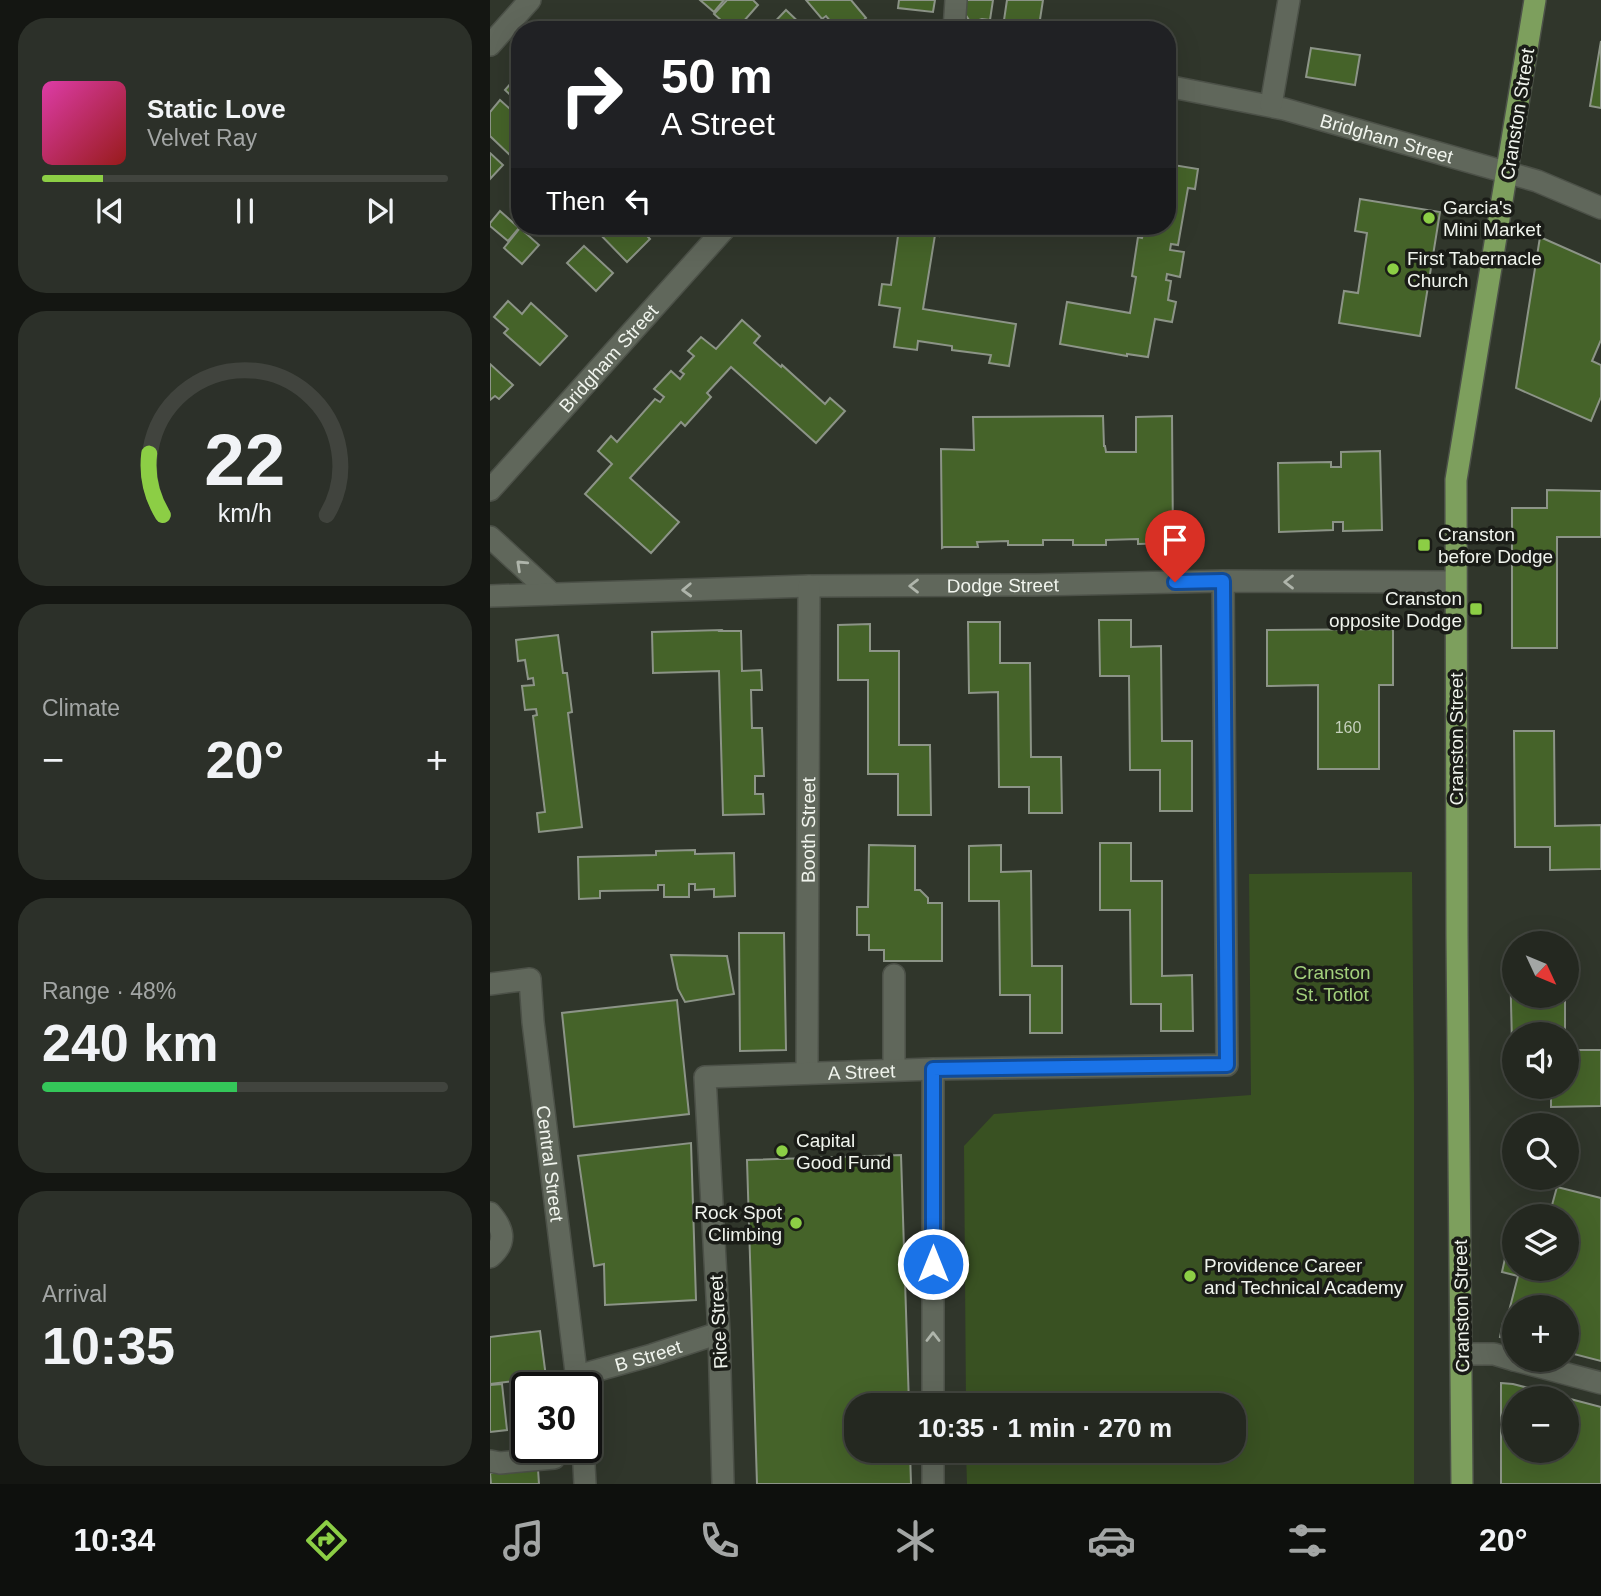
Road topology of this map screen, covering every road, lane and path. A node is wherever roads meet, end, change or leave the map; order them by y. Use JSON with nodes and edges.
{"nodes":[{"id":1,"x":530,"y":0,"type":"edge"},
{"id":2,"x":956,"y":0,"type":"edge"},
{"id":3,"x":1289,"y":0,"type":"edge"},
{"id":4,"x":1535,"y":0,"type":"edge"},
{"id":5,"x":519,"y":21,"type":"edge"},
{"id":6,"x":955,"y":21,"type":"edge"},
{"id":7,"x":511,"y":33,"type":"edge"},
{"id":8,"x":490,"y":45,"type":"edge"},
{"id":9,"x":1176,"y":88,"type":"edge"},
{"id":10,"x":1271,"y":105,"type":"junction"},
{"id":11,"x":1508,"y":173,"type":"junction"},
{"id":12,"x":1601,"y":208,"type":"edge"},
{"id":13,"x":719,"y":235,"type":"edge"},
{"id":14,"x":490,"y":490,"type":"edge"},
{"id":15,"x":490,"y":537,"type":"edge"},
{"id":16,"x":490,"y":580,"type":"edge"},
{"id":17,"x":1223,"y":581,"type":"junction"},
{"id":18,"x":1455,"y":582,"type":"junction"},
{"id":19,"x":810,"y":586,"type":"junction"},
{"id":20,"x":552,"y":594,"type":"junction"},
{"id":21,"x":498,"y":595,"type":"edge"},
{"id":22,"x":894,"y":975,"type":"dead end"},
{"id":23,"x":490,"y":984,"type":"edge"},
{"id":24,"x":933,"y":1069,"type":"junction"},
{"id":25,"x":894,"y":1070,"type":"junction"},
{"id":26,"x":807,"y":1073,"type":"junction"},
{"id":27,"x":705,"y":1077,"type":"joint"},
{"id":28,"x":490,"y":1213,"type":"edge"},
{"id":29,"x":490,"y":1257,"type":"edge"},
{"id":30,"x":719,"y":1334,"type":"junction"},
{"id":31,"x":1462,"y":1354,"type":"junction"},
{"id":32,"x":1502,"y":1356,"type":"edge"},
{"id":33,"x":576,"y":1372,"type":"edge"},
{"id":34,"x":1559,"y":1372,"type":"edge"},
{"id":35,"x":602,"y":1373,"type":"edge"},
{"id":36,"x":1601,"y":1383,"type":"edge"},
{"id":37,"x":933,"y":1393,"type":"edge"},
{"id":38,"x":490,"y":1461,"type":"edge"},
{"id":39,"x":511,"y":1462,"type":"edge"},
{"id":40,"x":584,"y":1463,"type":"edge"},
{"id":41,"x":933,"y":1463,"type":"edge"},
{"id":42,"x":585,"y":1484,"type":"edge"},
{"id":43,"x":723,"y":1484,"type":"edge"},
{"id":44,"x":933,"y":1484,"type":"edge"},
{"id":45,"x":1462,"y":1484,"type":"edge"}],
"edges":[{"from":1,"to":5,"type":"street"},
{"from":2,"to":6,"type":"street"},
{"from":3,"to":10,"type":"street"},
{"from":4,"to":11,"type":"main road","name":"Cranston Street"},
{"from":7,"to":8,"type":"street"},
{"from":9,"to":10,"type":"street","name":"Bridgham Street"},
{"from":10,"to":11,"type":"street","name":"Bridgham Street"},
{"from":11,"to":12,"type":"street","name":"Bridgham Street"},
{"from":11,"to":18,"type":"main road","name":"Cranston Street"},
{"from":13,"to":14,"type":"street","name":"Bridgham Street"},
{"from":20,"to":15,"type":"street","one_way":true},
{"from":16,"to":21,"type":"street","name":"Dodge Street"},
{"from":18,"to":17,"type":"street","name":"Dodge Street","one_way":true},
{"from":17,"to":19,"type":"street","name":"Dodge Street","one_way":true},
{"from":17,"to":24,"type":"street","name":"A Street"},
{"from":18,"to":31,"type":"main road","name":"Cranston Street"},
{"from":19,"to":20,"type":"street","name":"Dodge Street","one_way":true},
{"from":19,"to":26,"type":"street","name":"Booth Street"},
{"from":20,"to":21,"type":"street","name":"Dodge Street"},
{"from":22,"to":25,"type":"street"},
{"from":23,"to":33,"type":"street","name":"Central Street"},
{"from":24,"to":25,"type":"street","name":"A Street"},
{"from":37,"to":24,"type":"street","one_way":true},
{"from":25,"to":26,"type":"street","name":"A Street"},
{"from":26,"to":27,"type":"street","name":"A Street"},
{"from":27,"to":30,"type":"street","name":"Rice Street"},
{"from":28,"to":29,"type":"street"},
{"from":30,"to":35,"type":"street","name":"B Street"},
{"from":30,"to":43,"type":"street","name":"Rice Street"},
{"from":31,"to":32,"type":"street"},
{"from":31,"to":45,"type":"main road","name":"Cranston Street"},
{"from":34,"to":36,"type":"street"},
{"from":38,"to":39,"type":"street"},
{"from":40,"to":42,"type":"street"},
{"from":41,"to":44,"type":"street"}]}
